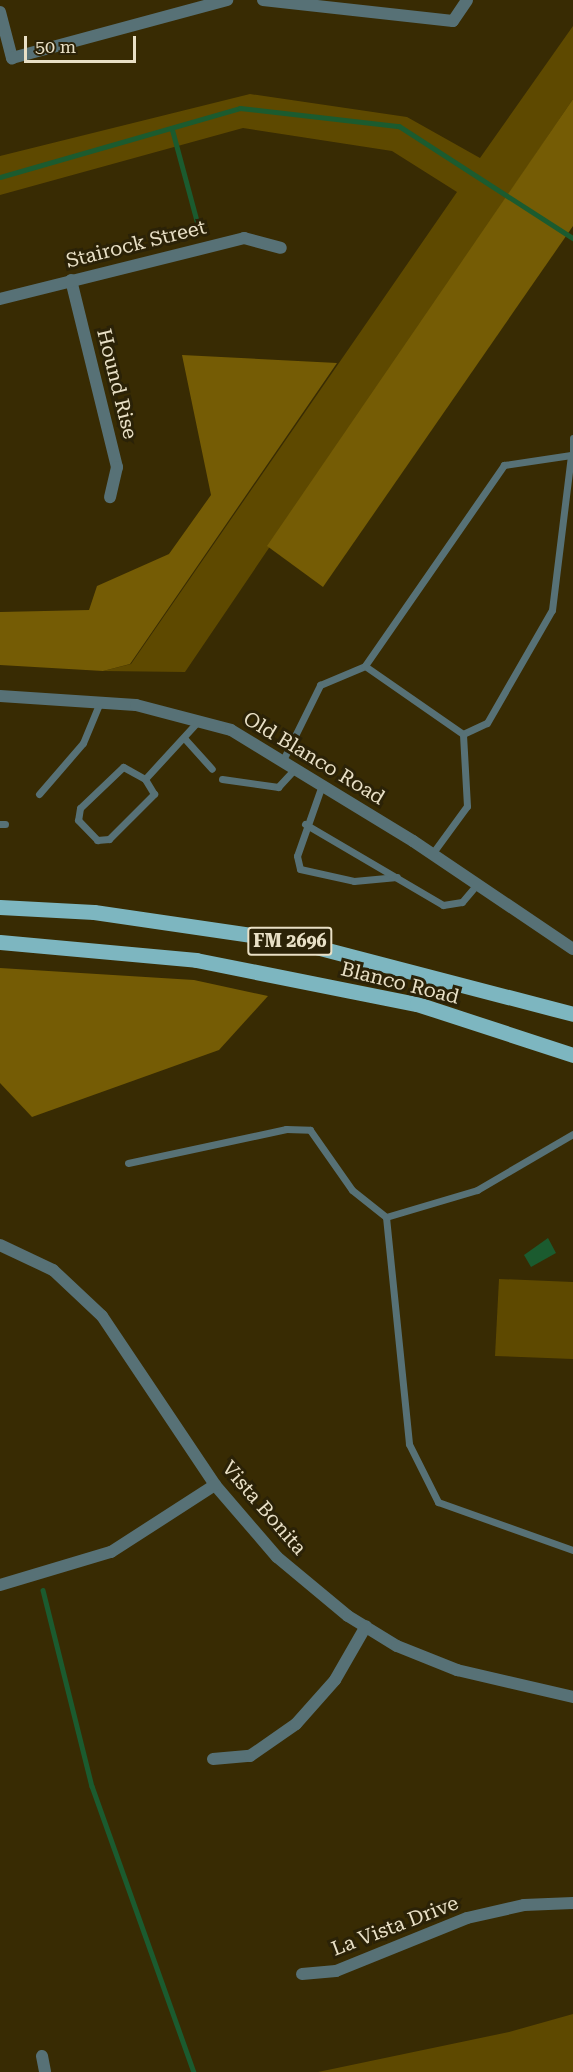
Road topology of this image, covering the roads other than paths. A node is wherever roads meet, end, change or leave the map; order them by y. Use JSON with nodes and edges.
{"nodes":[{"id":1,"x":227,"y":0,"type":"edge"},
{"id":2,"x":263,"y":0,"type":"edge"},
{"id":3,"x":466,"y":0,"type":"edge"},
{"id":4,"x":0,"y":12,"type":"edge"},
{"id":5,"x":281,"y":248,"type":"dead end"},
{"id":6,"x":71,"y":280,"type":"junction"},
{"id":7,"x":0,"y":299,"type":"edge"},
{"id":8,"x":573,"y":438,"type":"edge"},
{"id":9,"x":572,"y":455,"type":"edge"},
{"id":10,"x":110,"y":497,"type":"dead end"},
{"id":11,"x":365,"y":666,"type":"junction"},
{"id":12,"x":0,"y":696,"type":"edge"},
{"id":13,"x":100,"y":702,"type":"junction"},
{"id":14,"x":199,"y":720,"type":"junction"},
{"id":15,"x":463,"y":734,"type":"junction"},
{"id":16,"x":185,"y":739,"type":"junction"},
{"id":17,"x":283,"y":760,"type":"junction"},
{"id":18,"x":296,"y":768,"type":"junction"},
{"id":19,"x":212,"y":769,"type":"dead end"},
{"id":20,"x":145,"y":779,"type":"junction"},
{"id":21,"x":222,"y":779,"type":"dead end"},
{"id":22,"x":322,"y":784,"type":"junction"},
{"id":23,"x":39,"y":794,"type":"dead end"},
{"id":24,"x":305,"y":824,"type":"junction"},
{"id":25,"x":432,"y":854,"type":"junction"},
{"id":26,"x":397,"y":877,"type":"junction"},
{"id":27,"x":477,"y":884,"type":"junction"},
{"id":28,"x":0,"y":907,"type":"edge"},
{"id":29,"x":0,"y":942,"type":"edge"},
{"id":30,"x":573,"y":949,"type":"edge"},
{"id":31,"x":573,"y":1014,"type":"edge"},
{"id":32,"x":573,"y":1055,"type":"edge"},
{"id":33,"x":573,"y":1134,"type":"edge"},
{"id":34,"x":128,"y":1163,"type":"dead end"},
{"id":35,"x":386,"y":1217,"type":"junction"},
{"id":36,"x":0,"y":1245,"type":"edge"},
{"id":37,"x":215,"y":1485,"type":"junction"},
{"id":38,"x":573,"y":1550,"type":"edge"},
{"id":39,"x":0,"y":1585,"type":"edge"},
{"id":40,"x":366,"y":1626,"type":"junction"},
{"id":41,"x":573,"y":1697,"type":"edge"},
{"id":42,"x":213,"y":1759,"type":"dead end"},
{"id":43,"x":573,"y":1903,"type":"edge"},
{"id":44,"x":302,"y":1974,"type":"dead end"},
{"id":45,"x":42,"y":2056,"type":"dead end"},
{"id":46,"x":45,"y":2072,"type":"edge"}],
"edges":[{"from":1,"to":4,"type":"street"},
{"from":2,"to":3,"type":"street"},
{"from":5,"to":6,"type":"street","name":"Stairock Street"},
{"from":6,"to":7,"type":"street","name":"Stairock Street"},
{"from":6,"to":10,"type":"street","name":"Hound Rise"},
{"from":8,"to":9,"type":"lane"},
{"from":9,"to":11,"type":"lane"},
{"from":9,"to":15,"type":"lane"},
{"from":11,"to":15,"type":"lane"},
{"from":11,"to":17,"type":"lane"},
{"from":12,"to":13,"type":"street","name":"Old Blanco Road"},
{"from":13,"to":14,"type":"street","name":"Old Blanco Road"},
{"from":13,"to":23,"type":"lane"},
{"from":14,"to":16,"type":"lane"},
{"from":14,"to":17,"type":"street","name":"Old Blanco Road"},
{"from":15,"to":25,"type":"lane"},
{"from":16,"to":19,"type":"lane"},
{"from":16,"to":20,"type":"lane"},
{"from":17,"to":18,"type":"street","name":"Old Blanco Road"},
{"from":18,"to":21,"type":"lane"},
{"from":18,"to":22,"type":"street","name":"Old Blanco Road"},
{"from":20,"to":20,"type":"lane"},
{"from":22,"to":24,"type":"lane"},
{"from":22,"to":25,"type":"street","name":"Old Blanco Road"},
{"from":24,"to":26,"type":"lane"},
{"from":24,"to":26,"type":"lane"},
{"from":25,"to":27,"type":"street","name":"Old Blanco Road"},
{"from":26,"to":27,"type":"lane"},
{"from":27,"to":30,"type":"street","name":"Old Blanco Road"},
{"from":28,"to":31,"type":"main road","name":"Blanco Road","number":"FM 2696"},
{"from":29,"to":32,"type":"main road","name":"Blanco Road","number":"FM 2696"},
{"from":33,"to":35,"type":"lane"},
{"from":34,"to":35,"type":"lane"},
{"from":35,"to":38,"type":"lane"},
{"from":36,"to":37,"type":"street","name":"Vista Bonita"},
{"from":37,"to":39,"type":"street"},
{"from":37,"to":40,"type":"street","name":"Vista Bonita"},
{"from":40,"to":41,"type":"street","name":"Vista Bonita"},
{"from":40,"to":42,"type":"street"},
{"from":43,"to":44,"type":"street","name":"La Vista Drive"},
{"from":45,"to":46,"type":"street"}]}
